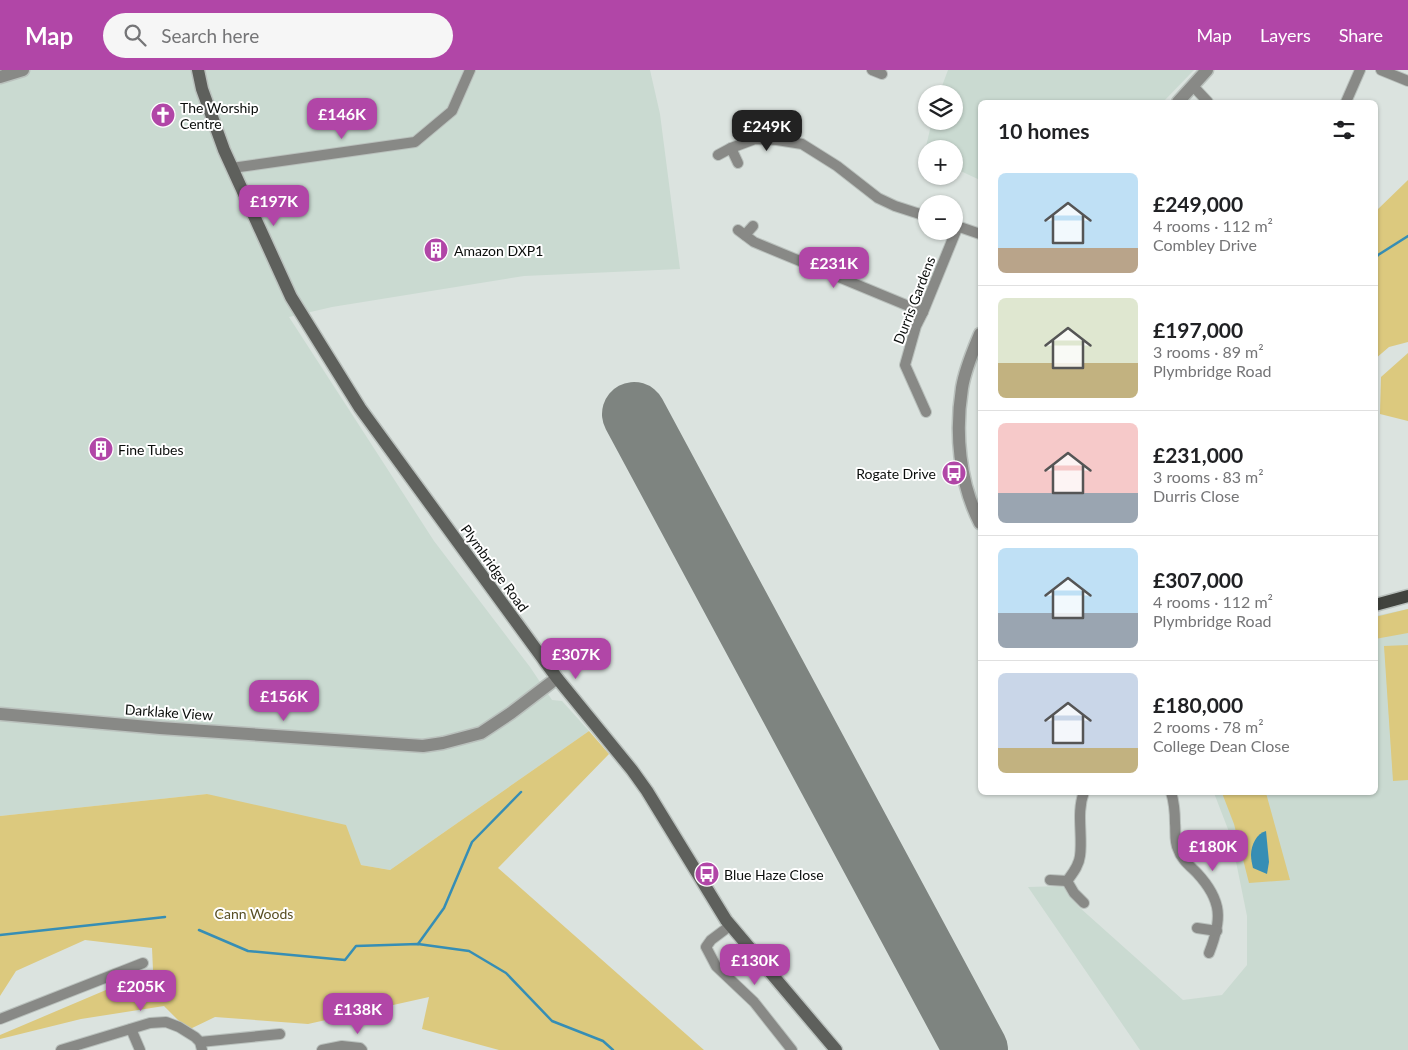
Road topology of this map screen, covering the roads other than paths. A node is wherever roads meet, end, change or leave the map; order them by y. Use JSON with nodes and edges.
{"nodes":[{"id":1,"x":23,"y":70,"type":"edge"},
{"id":2,"x":198,"y":70,"type":"edge"},
{"id":3,"x":206,"y":70,"type":"edge"},
{"id":4,"x":470,"y":70,"type":"edge"},
{"id":5,"x":1207,"y":70,"type":"edge"},
{"id":6,"x":1360,"y":70,"type":"edge"},
{"id":7,"x":1381,"y":70,"type":"edge"},
{"id":8,"x":0,"y":77,"type":"edge"},
{"id":9,"x":1408,"y":81,"type":"edge"},
{"id":10,"x":1193,"y":86,"type":"junction"},
{"id":11,"x":1180,"y":100,"type":"edge"},
{"id":12,"x":1206,"y":100,"type":"edge"},
{"id":13,"x":1347,"y":100,"type":"edge"},
{"id":14,"x":731,"y":148,"type":"junction"},
{"id":15,"x":224,"y":150,"type":"junction"},
{"id":16,"x":718,"y":156,"type":"dead end"},
{"id":17,"x":738,"y":163,"type":"dead end"},
{"id":18,"x":232,"y":168,"type":"junction"},
{"id":19,"x":918,"y":213,"type":"edge"},
{"id":20,"x":753,"y":226,"type":"dead end"},
{"id":21,"x":963,"y":228,"type":"edge"},
{"id":22,"x":978,"y":233,"type":"edge"},
{"id":23,"x":951,"y":240,"type":"edge"},
{"id":24,"x":924,"y":312,"type":"junction"},
{"id":25,"x":978,"y":339,"type":"edge"},
{"id":26,"x":926,"y":412,"type":"dead end"},
{"id":27,"x":978,"y":515,"type":"edge"},
{"id":28,"x":1408,"y":596,"type":"edge"},
{"id":29,"x":1378,"y":604,"type":"edge"},
{"id":30,"x":557,"y":678,"type":"junction"},
{"id":31,"x":0,"y":714,"type":"edge"},
{"id":32,"x":1083,"y":795,"type":"edge"},
{"id":33,"x":1171,"y":795,"type":"edge"},
{"id":34,"x":1050,"y":880,"type":"dead end"},
{"id":35,"x":1067,"y":881,"type":"junction"},
{"id":36,"x":1084,"y":903,"type":"dead end"},
{"id":37,"x":730,"y":925,"type":"junction"},
{"id":38,"x":1197,"y":928,"type":"dead end"},
{"id":39,"x":1217,"y":931,"type":"junction"},
{"id":40,"x":1209,"y":954,"type":"dead end"},
{"id":41,"x":143,"y":963,"type":"dead end"},
{"id":42,"x":0,"y":1019,"type":"edge"},
{"id":43,"x":130,"y":1029,"type":"junction"},
{"id":44,"x":280,"y":1034,"type":"dead end"},
{"id":45,"x":201,"y":1046,"type":"edge"},
{"id":46,"x":61,"y":1050,"type":"edge"},
{"id":47,"x":140,"y":1050,"type":"edge"},
{"id":48,"x":322,"y":1050,"type":"edge"},
{"id":49,"x":362,"y":1050,"type":"edge"},
{"id":50,"x":792,"y":1050,"type":"edge"},
{"id":51,"x":836,"y":1050,"type":"edge"}],
"edges":[{"from":1,"to":8,"type":"street"},
{"from":2,"to":15,"type":"main road","name":"Plymbridge Road"},
{"from":3,"to":15,"type":"main road","name":"Plymbridge Road"},
{"from":4,"to":18,"type":"street"},
{"from":5,"to":10,"type":"street"},
{"from":6,"to":13,"type":"street"},
{"from":7,"to":9,"type":"street"},
{"from":10,"to":11,"type":"street"},
{"from":10,"to":12,"type":"street"},
{"from":14,"to":16,"type":"street"},
{"from":14,"to":17,"type":"street"},
{"from":14,"to":19,"type":"street"},
{"from":15,"to":18,"type":"main road","name":"Plymbridge Road"},
{"from":18,"to":30,"type":"main road","name":"Plymbridge Road"},
{"from":20,"to":24,"type":"street"},
{"from":21,"to":22,"type":"street"},
{"from":23,"to":24,"type":"street","name":"Durris Gardens"},
{"from":24,"to":26,"type":"street","name":"Durris Gardens"},
{"from":25,"to":27,"type":"street"},
{"from":28,"to":29,"type":"main road"},
{"from":30,"to":31,"type":"street","name":"Darklake View"},
{"from":30,"to":37,"type":"main road","name":"Plymbridge Road"},
{"from":32,"to":35,"type":"street"},
{"from":33,"to":39,"type":"street"},
{"from":34,"to":35,"type":"street"},
{"from":35,"to":36,"type":"street"},
{"from":37,"to":50,"type":"street"},
{"from":37,"to":51,"type":"main road","name":"Plymbridge Road"},
{"from":38,"to":39,"type":"street"},
{"from":39,"to":40,"type":"street"},
{"from":41,"to":42,"type":"street"},
{"from":43,"to":45,"type":"street"},
{"from":43,"to":46,"type":"street"},
{"from":43,"to":47,"type":"street"},
{"from":44,"to":45,"type":"street"},
{"from":48,"to":49,"type":"street"}]}
